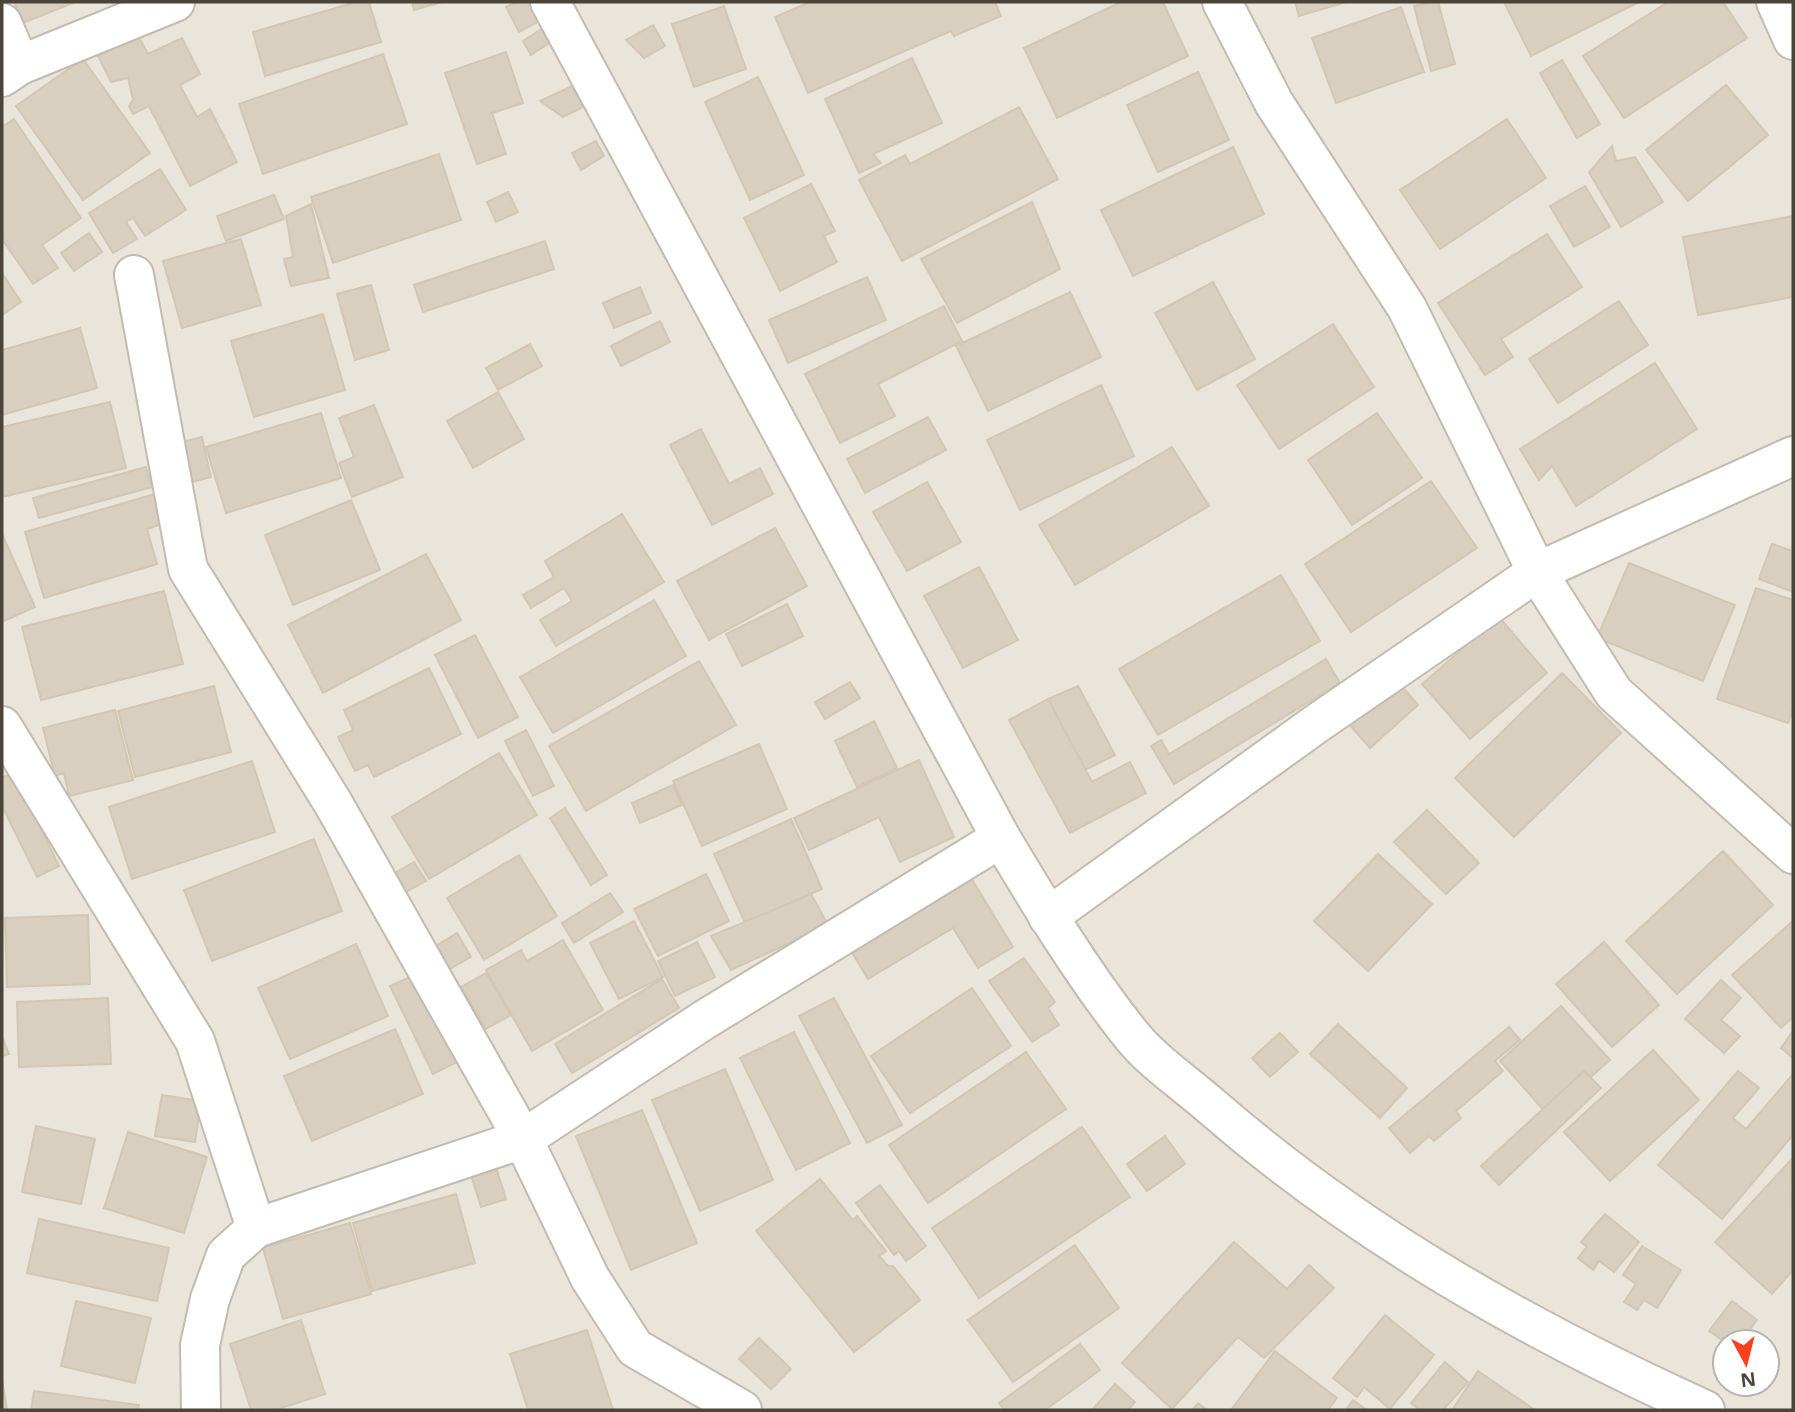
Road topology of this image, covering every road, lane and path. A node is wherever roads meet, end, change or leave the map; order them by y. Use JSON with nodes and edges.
{"nodes":[{"id":1,"x":175,"y":2,"type":"edge"},
{"id":2,"x":550,"y":2,"type":"edge"},
{"id":3,"x":1222,"y":2,"type":"edge"},
{"id":4,"x":1776,"y":2,"type":"edge"},
{"id":5,"x":2,"y":23,"type":"edge"},
{"id":6,"x":1793,"y":40,"type":"edge"},
{"id":7,"x":11,"y":71,"type":"edge"},
{"id":8,"x":134,"y":275,"type":"dead end"},
{"id":9,"x":1793,"y":456,"type":"edge"},
{"id":10,"x":1537,"y":572,"type":"junction"},
{"id":11,"x":2,"y":726,"type":"edge"},
{"id":12,"x":1001,"y":838,"type":"junction"},
{"id":13,"x":1793,"y":854,"type":"edge"},
{"id":14,"x":1048,"y":918,"type":"junction"},
{"id":15,"x":523,"y":1139,"type":"junction"},
{"id":16,"x":256,"y":1228,"type":"junction"},
{"id":17,"x":201,"y":1410,"type":"edge"},
{"id":18,"x":742,"y":1410,"type":"edge"},
{"id":19,"x":1704,"y":1410,"type":"edge"}],
"edges":[{"from":1,"to":7,"type":"street"},
{"from":2,"to":12,"type":"street"},
{"from":3,"to":10,"type":"street"},
{"from":4,"to":6,"type":"street"},
{"from":5,"to":7,"type":"street"},
{"from":8,"to":15,"type":"street"},
{"from":9,"to":10,"type":"street"},
{"from":10,"to":13,"type":"street"},
{"from":10,"to":14,"type":"street"},
{"from":11,"to":16,"type":"street"},
{"from":12,"to":14,"type":"street"},
{"from":12,"to":15,"type":"street"},
{"from":14,"to":19,"type":"street"},
{"from":15,"to":16,"type":"street"},
{"from":15,"to":18,"type":"street"},
{"from":16,"to":17,"type":"street"}]}
